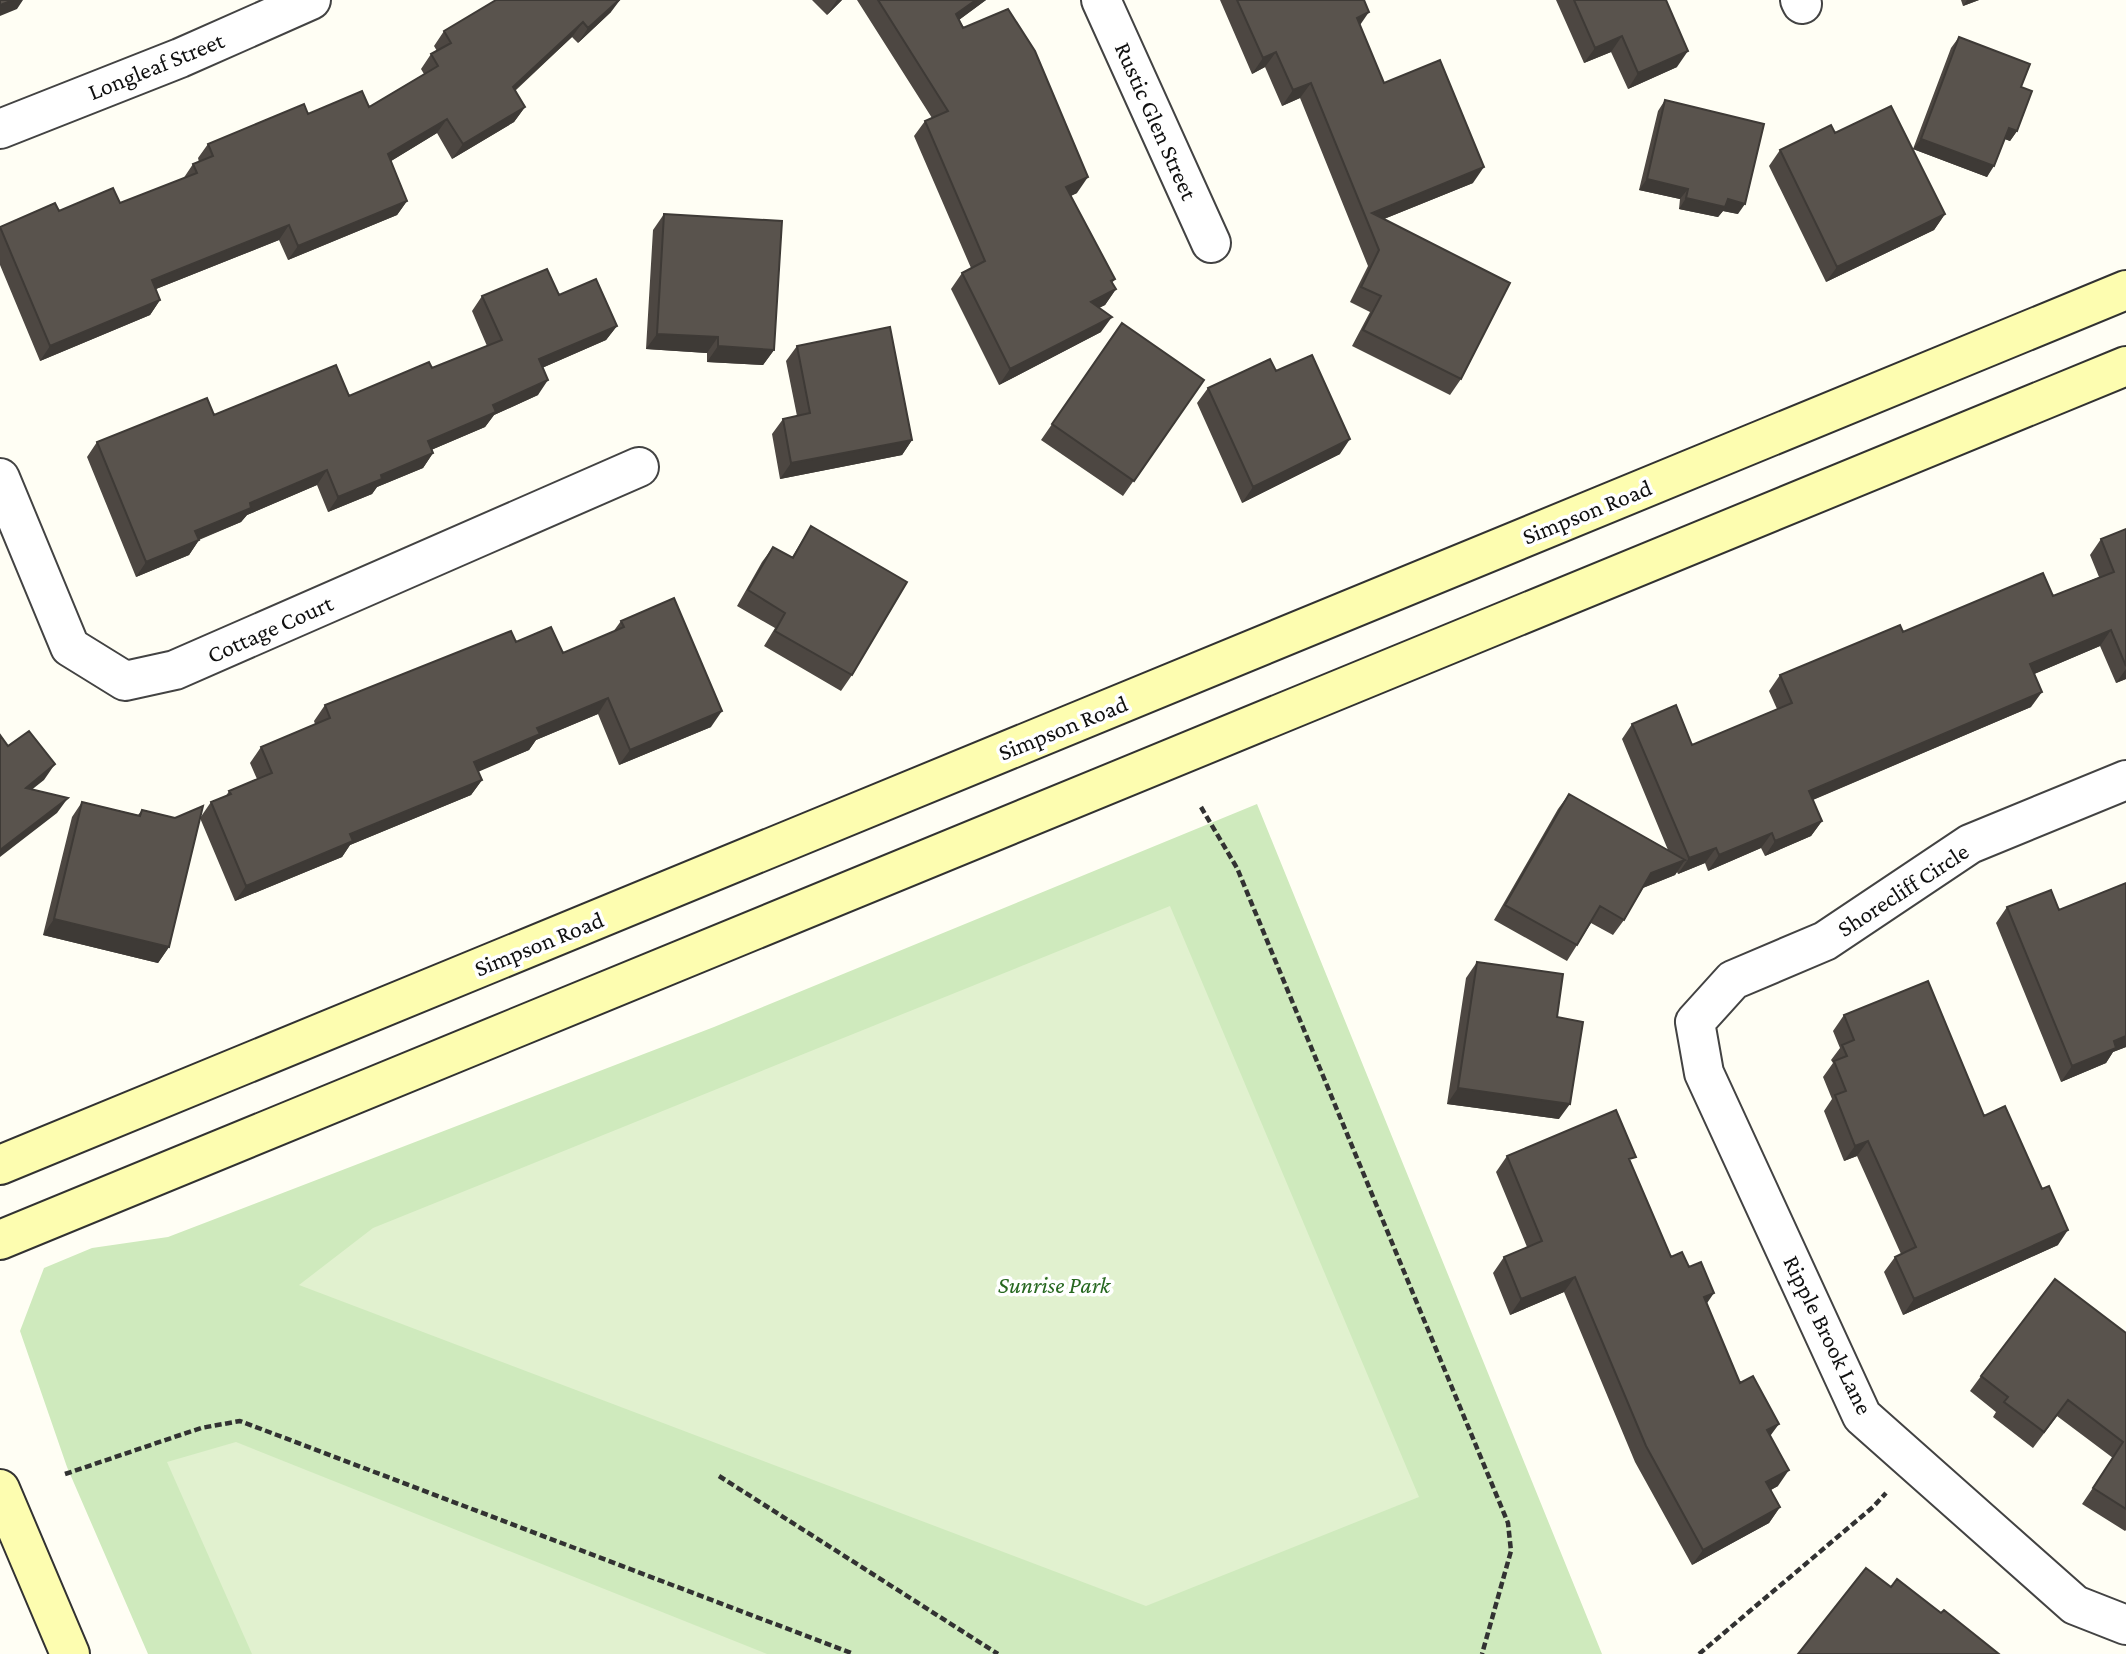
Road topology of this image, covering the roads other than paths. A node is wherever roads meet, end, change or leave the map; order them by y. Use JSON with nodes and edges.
{"nodes":[{"id":1,"x":310,"y":0,"type":"edge"},
{"id":2,"x":1101,"y":0,"type":"edge"},
{"id":3,"x":0,"y":129,"type":"edge"},
{"id":4,"x":1211,"y":243,"type":"dead end"},
{"id":5,"x":2126,"y":290,"type":"edge"},
{"id":6,"x":2126,"y":366,"type":"edge"},
{"id":7,"x":639,"y":467,"type":"dead end"},
{"id":8,"x":0,"y":478,"type":"edge"},
{"id":9,"x":2126,"y":780,"type":"edge"},
{"id":10,"x":1695,"y":1022,"type":"joint"},
{"id":11,"x":0,"y":1165,"type":"edge"},
{"id":12,"x":0,"y":1240,"type":"edge"},
{"id":13,"x":0,"y":1489,"type":"edge"},
{"id":14,"x":2126,"y":1625,"type":"edge"},
{"id":15,"x":70,"y":1654,"type":"edge"}],
"edges":[{"from":1,"to":3,"type":"street","name":"Longleaf Street"},
{"from":2,"to":4,"type":"street","name":"Rustic Glen Street"},
{"from":5,"to":11,"type":"main road","name":"Simpson Road"},
{"from":6,"to":12,"type":"main road"},
{"from":7,"to":8,"type":"street","name":"Cottage Court"},
{"from":9,"to":10,"type":"street","name":"Shorecliff Circle"},
{"from":10,"to":14,"type":"street","name":"Ripple Brook Lane"},
{"from":13,"to":15,"type":"main road"}]}
